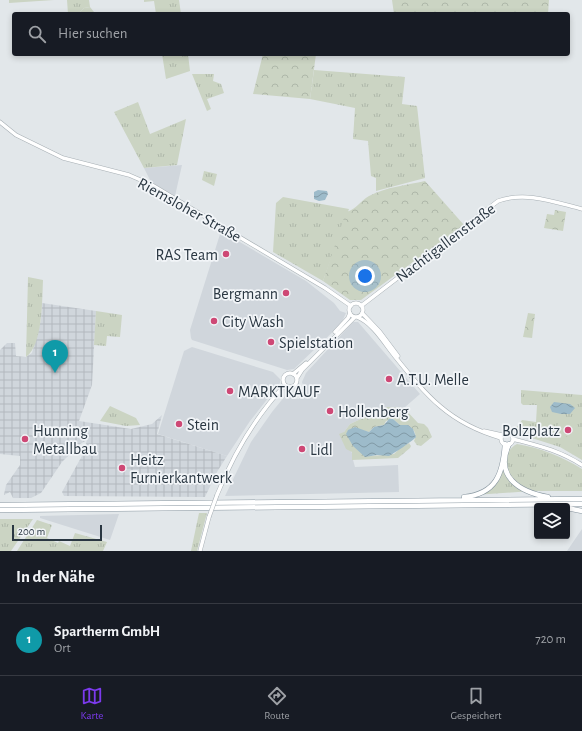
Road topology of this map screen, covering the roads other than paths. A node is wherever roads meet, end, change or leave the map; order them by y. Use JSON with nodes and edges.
{"nodes":[{"id":1,"x":0,"y":122,"type":"edge"},
{"id":2,"x":582,"y":209,"type":"edge"},
{"id":3,"x":351,"y":306,"type":"junction"},
{"id":4,"x":361,"y":306,"type":"junction"},
{"id":5,"x":350,"y":313,"type":"junction"},
{"id":6,"x":362,"y":313,"type":"junction"},
{"id":7,"x":356,"y":317,"type":"junction"},
{"id":8,"x":293,"y":374,"type":"junction"},
{"id":9,"x":297,"y":378,"type":"junction"},
{"id":10,"x":418,"y":384,"type":"junction"},
{"id":11,"x":285,"y":385,"type":"junction"},
{"id":12,"x":502,"y":437,"type":"junction"},
{"id":13,"x":513,"y":439,"type":"junction"},
{"id":14,"x":507,"y":444,"type":"junction"},
{"id":15,"x":582,"y":466,"type":"edge"},
{"id":16,"x":562,"y":499,"type":"junction"},
{"id":17,"x":582,"y":499,"type":"edge"},
{"id":18,"x":435,"y":500,"type":"junction"},
{"id":19,"x":534,"y":504,"type":"edge"},
{"id":20,"x":570,"y":504,"type":"edge"},
{"id":21,"x":582,"y":504,"type":"edge"},
{"id":22,"x":0,"y":505,"type":"edge"},
{"id":23,"x":570,"y":509,"type":"edge"},
{"id":24,"x":0,"y":510,"type":"edge"},
{"id":25,"x":582,"y":511,"type":"edge"},
{"id":26,"x":200,"y":551,"type":"edge"}],
"edges":[{"from":1,"to":3,"type":"main road","name":"Riemsloher Straße"},
{"from":2,"to":4,"type":"main road","name":"Nachtigallenstraße"},
{"from":3,"to":4,"type":"main road"},
{"from":3,"to":5,"type":"main road"},
{"from":4,"to":6,"type":"main road"},
{"from":5,"to":7,"type":"main road"},
{"from":5,"to":8,"type":"main road"},
{"from":6,"to":7,"type":"main road"},
{"from":6,"to":10,"type":"main road"},
{"from":7,"to":9,"type":"main road"},
{"from":7,"to":10,"type":"main road"},
{"from":8,"to":9,"type":"main road"},
{"from":8,"to":11,"type":"main road"},
{"from":9,"to":11,"type":"main road"},
{"from":10,"to":12,"type":"main road"},
{"from":11,"to":26,"type":"main road","bridge":true},
{"from":12,"to":13,"type":"main road"},
{"from":12,"to":14,"type":"main road"},
{"from":13,"to":14,"type":"main road"},
{"from":13,"to":15,"type":"main road"},
{"from":14,"to":16,"type":"highway"},
{"from":14,"to":18,"type":"highway"},
{"from":16,"to":17,"type":"highway"},
{"from":16,"to":18,"type":"highway"},
{"from":18,"to":22,"type":"highway"},
{"from":19,"to":24,"type":"highway"},
{"from":20,"to":21,"type":"highway"},
{"from":23,"to":25,"type":"highway"}]}
